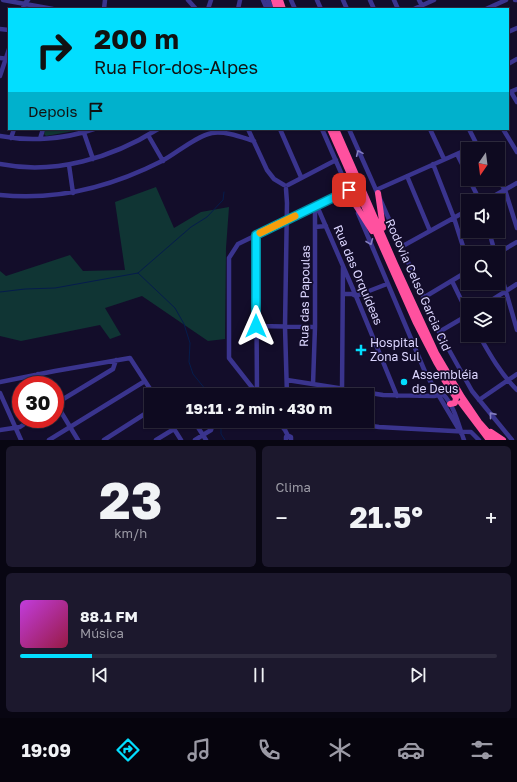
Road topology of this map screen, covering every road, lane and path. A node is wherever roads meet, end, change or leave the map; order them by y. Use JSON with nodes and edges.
{"nodes":[{"id":1,"x":3,"y":0,"type":"edge"},
{"id":2,"x":188,"y":0,"type":"edge"},
{"id":3,"x":419,"y":0,"type":"edge"},
{"id":4,"x":434,"y":0,"type":"edge"},
{"id":5,"x":506,"y":0,"type":"edge"},
{"id":6,"x":26,"y":2,"type":"edge"},
{"id":7,"x":422,"y":6,"type":"junction"},
{"id":8,"x":49,"y":8,"type":"edge"},
{"id":9,"x":195,"y":8,"type":"edge"},
{"id":10,"x":417,"y":8,"type":"edge"},
{"id":11,"x":488,"y":8,"type":"edge"},
{"id":12,"x":5,"y":59,"type":"edge"},
{"id":13,"x":0,"y":76,"type":"edge"},
{"id":14,"x":517,"y":89,"type":"edge"},
{"id":15,"x":509,"y":92,"type":"edge"},
{"id":16,"x":517,"y":102,"type":"edge"},
{"id":17,"x":14,"y":130,"type":"edge"},
{"id":18,"x":43,"y":130,"type":"edge"},
{"id":19,"x":92,"y":130,"type":"edge"},
{"id":20,"x":156,"y":130,"type":"edge"},
{"id":21,"x":248,"y":130,"type":"edge"},
{"id":22,"x":280,"y":130,"type":"edge"},
{"id":23,"x":322,"y":130,"type":"edge"},
{"id":24,"x":330,"y":130,"type":"edge"},
{"id":25,"x":336,"y":130,"type":"edge"},
{"id":26,"x":349,"y":130,"type":"edge"},
{"id":27,"x":430,"y":130,"type":"edge"},
{"id":28,"x":470,"y":130,"type":"edge"},
{"id":29,"x":504,"y":130,"type":"edge"},
{"id":30,"x":84,"y":133,"type":"junction"},
{"id":31,"x":148,"y":135,"type":"junction"},
{"id":32,"x":0,"y":136,"type":"edge"},
{"id":33,"x":11,"y":138,"type":"junction"},
{"id":34,"x":40,"y":139,"type":"junction"},
{"id":35,"x":254,"y":141,"type":"junction"},
{"id":36,"x":476,"y":142,"type":"edge"},
{"id":37,"x":461,"y":152,"type":"edge"},
{"id":38,"x":517,"y":152,"type":"edge"},
{"id":39,"x":458,"y":154,"type":"junction"},
{"id":40,"x":93,"y":159,"type":"junction"},
{"id":41,"x":163,"y":160,"type":"junction"},
{"id":42,"x":336,"y":160,"type":"junction"},
{"id":43,"x":444,"y":160,"type":"junction"},
{"id":44,"x":461,"y":161,"type":"edge"},
{"id":45,"x":0,"y":164,"type":"edge"},
{"id":46,"x":433,"y":164,"type":"junction"},
{"id":47,"x":69,"y":165,"type":"junction"},
{"id":48,"x":407,"y":176,"type":"junction"},
{"id":49,"x":301,"y":177,"type":"junction"},
{"id":50,"x":517,"y":183,"type":"edge"},
{"id":51,"x":286,"y":186,"type":"junction"},
{"id":52,"x":502,"y":186,"type":"edge"},
{"id":53,"x":349,"y":190,"type":"junction"},
{"id":54,"x":505,"y":190,"type":"junction"},
{"id":55,"x":377,"y":192,"type":"junction"},
{"id":56,"x":74,"y":193,"type":"junction"},
{"id":57,"x":498,"y":194,"type":"edge"},
{"id":58,"x":0,"y":195,"type":"edge"},
{"id":59,"x":355,"y":204,"type":"junction"},
{"id":60,"x":316,"y":207,"type":"junction"},
{"id":61,"x":461,"y":214,"type":"edge"},
{"id":62,"x":454,"y":218,"type":"junction"},
{"id":63,"x":286,"y":221,"type":"junction"},
{"id":64,"x":326,"y":226,"type":"junction"},
{"id":65,"x":315,"y":228,"type":"junction"},
{"id":66,"x":517,"y":228,"type":"edge"},
{"id":67,"x":430,"y":231,"type":"junction"},
{"id":68,"x":256,"y":235,"type":"junction"},
{"id":69,"x":517,"y":242,"type":"edge"},
{"id":70,"x":463,"y":246,"type":"edge"},
{"id":71,"x":401,"y":248,"type":"junction"},
{"id":72,"x":505,"y":248,"type":"edge"},
{"id":73,"x":388,"y":260,"type":"junction"},
{"id":74,"x":395,"y":264,"type":"junction"},
{"id":75,"x":344,"y":265,"type":"junction"},
{"id":76,"x":461,"y":275,"type":"edge"},
{"id":77,"x":452,"y":281,"type":"junction"},
{"id":78,"x":387,"y":284,"type":"junction"},
{"id":79,"x":517,"y":284,"type":"edge"},
{"id":80,"x":505,"y":288,"type":"edge"},
{"id":81,"x":506,"y":291,"type":"junction"},
{"id":82,"x":343,"y":294,"type":"junction"},
{"id":83,"x":356,"y":296,"type":"junction"},
{"id":84,"x":423,"y":298,"type":"junction"},
{"id":85,"x":495,"y":298,"type":"edge"},
{"id":86,"x":461,"y":300,"type":"edge"},
{"id":87,"x":461,"y":318,"type":"edge"},
{"id":88,"x":256,"y":326,"type":"junction"},
{"id":89,"x":285,"y":326,"type":"junction"},
{"id":90,"x":315,"y":327,"type":"junction"},
{"id":91,"x":517,"y":330,"type":"edge"},
{"id":92,"x":439,"y":332,"type":"junction"},
{"id":93,"x":482,"y":342,"type":"edge"},
{"id":94,"x":116,"y":360,"type":"junction"},
{"id":95,"x":436,"y":362,"type":"junction"},
{"id":96,"x":38,"y":374,"type":"joint"},
{"id":97,"x":517,"y":374,"type":"edge"},
{"id":98,"x":145,"y":380,"type":"junction"},
{"id":99,"x":287,"y":380,"type":"junction"},
{"id":100,"x":508,"y":381,"type":"junction"},
{"id":101,"x":0,"y":382,"type":"edge"},
{"id":102,"x":313,"y":384,"type":"junction"},
{"id":103,"x":150,"y":388,"type":"edge"},
{"id":104,"x":252,"y":388,"type":"edge"},
{"id":105,"x":257,"y":388,"type":"edge"},
{"id":106,"x":287,"y":388,"type":"edge"},
{"id":107,"x":332,"y":388,"type":"edge"},
{"id":108,"x":342,"y":388,"type":"edge"},
{"id":109,"x":517,"y":390,"type":"edge"},
{"id":110,"x":0,"y":393,"type":"edge"},
{"id":111,"x":374,"y":395,"type":"edge"},
{"id":112,"x":397,"y":396,"type":"junction"},
{"id":113,"x":438,"y":396,"type":"junction"},
{"id":114,"x":64,"y":398,"type":"edge"},
{"id":115,"x":480,"y":400,"type":"junction"},
{"id":116,"x":450,"y":404,"type":"junction"},
{"id":117,"x":3,"y":405,"type":"edge"},
{"id":118,"x":144,"y":414,"type":"edge"},
{"id":119,"x":64,"y":417,"type":"edge"},
{"id":120,"x":12,"y":422,"type":"edge"},
{"id":121,"x":374,"y":426,"type":"edge"},
{"id":122,"x":70,"y":427,"type":"junction"},
{"id":123,"x":484,"y":427,"type":"junction"},
{"id":124,"x":12,"y":428,"type":"edge"},
{"id":125,"x":15,"y":428,"type":"edge"},
{"id":126,"x":198,"y":428,"type":"edge"},
{"id":127,"x":212,"y":428,"type":"edge"},
{"id":128,"x":174,"y":429,"type":"joint"},
{"id":129,"x":0,"y":430,"type":"edge"},
{"id":130,"x":285,"y":430,"type":"edge"},
{"id":131,"x":461,"y":433,"type":"junction"},
{"id":132,"x":203,"y":435,"type":"junction"},
{"id":133,"x":290,"y":439,"type":"edge"},
{"id":134,"x":21,"y":440,"type":"edge"},
{"id":135,"x":49,"y":440,"type":"edge"},
{"id":136,"x":78,"y":440,"type":"edge"},
{"id":137,"x":104,"y":440,"type":"edge"},
{"id":138,"x":156,"y":440,"type":"edge"},
{"id":139,"x":181,"y":440,"type":"edge"},
{"id":140,"x":195,"y":440,"type":"edge"},
{"id":141,"x":206,"y":440,"type":"edge"},
{"id":142,"x":464,"y":440,"type":"edge"},
{"id":143,"x":479,"y":440,"type":"edge"},
{"id":144,"x":489,"y":440,"type":"edge"},
{"id":145,"x":496,"y":440,"type":"edge"},
{"id":146,"x":503,"y":440,"type":"edge"},
{"id":147,"x":512,"y":440,"type":"edge"}],
"edges":[{"from":1,"to":6,"type":"street"},
{"from":2,"to":9,"type":"street"},
{"from":3,"to":7,"type":"street"},
{"from":4,"to":7,"type":"street"},
{"from":5,"to":11,"type":"street"},
{"from":6,"to":8,"type":"street"},
{"from":7,"to":10,"type":"street"},
{"from":12,"to":13,"type":"street"},
{"from":14,"to":15,"type":"street"},
{"from":15,"to":16,"type":"street"},
{"from":17,"to":33,"type":"street"},
{"from":18,"to":34,"type":"street"},
{"from":19,"to":30,"type":"street"},
{"from":20,"to":31,"type":"street"},
{"from":21,"to":35,"type":"street"},
{"from":22,"to":49,"type":"street"},
{"from":23,"to":42,"type":"street"},
{"from":24,"to":73,"type":"highway","name":"Rodovia Celso Garcia Cid"},
{"from":25,"to":74,"type":"highway","name":"Rodovia Celso Garcia Cid"},
{"from":55,"to":26,"type":"street","one_way":true},
{"from":27,"to":43,"type":"street"},
{"from":28,"to":36,"type":"street"},
{"from":29,"to":38,"type":"street"},
{"from":30,"to":34,"type":"street"},
{"from":30,"to":40,"type":"street"},
{"from":31,"to":40,"type":"street"},
{"from":31,"to":41,"type":"street"},
{"from":32,"to":33,"type":"street"},
{"from":33,"to":34,"type":"street"},
{"from":35,"to":41,"type":"street"},
{"from":35,"to":51,"type":"street"},
{"from":37,"to":39,"type":"street"},
{"from":39,"to":43,"type":"street"},
{"from":39,"to":44,"type":"street"},
{"from":40,"to":47,"type":"street"},
{"from":41,"to":56,"type":"street"},
{"from":42,"to":49,"type":"street"},
{"from":42,"to":53,"type":"street"},
{"from":43,"to":46,"type":"street"},
{"from":45,"to":47,"type":"street"},
{"from":46,"to":48,"type":"street"},
{"from":46,"to":62,"type":"street"},
{"from":47,"to":56,"type":"street"},
{"from":48,"to":55,"type":"street"},
{"from":48,"to":67,"type":"street"},
{"from":49,"to":51,"type":"street"},
{"from":50,"to":54,"type":"street"},
{"from":51,"to":63,"type":"street"},
{"from":52,"to":54,"type":"street"},
{"from":53,"to":59,"type":"street"},
{"from":53,"to":60,"type":"street"},
{"from":54,"to":57,"type":"street"},
{"from":54,"to":66,"type":"street"},
{"from":55,"to":71,"type":"street"},
{"from":55,"to":74,"type":"highway"},
{"from":56,"to":58,"type":"street"},
{"from":59,"to":73,"type":"highway"},
{"from":59,"to":78,"type":"street","one_way":true},
{"from":60,"to":63,"type":"street"},
{"from":60,"to":64,"type":"street","name":"Rua das Orquídeas"},
{"from":60,"to":65,"type":"street","name":"Rua das Papoulas"},
{"from":61,"to":62,"type":"street"},
{"from":62,"to":67,"type":"street"},
{"from":62,"to":70,"type":"street"},
{"from":63,"to":68,"type":"street"},
{"from":63,"to":89,"type":"street"},
{"from":64,"to":65,"type":"street"},
{"from":64,"to":75,"type":"street","name":"Rua das Orquídeas"},
{"from":65,"to":90,"type":"street","name":"Rua das Papoulas"},
{"from":67,"to":71,"type":"street"},
{"from":68,"to":88,"type":"street"},
{"from":68,"to":104,"type":"street"},
{"from":69,"to":72,"type":"street"},
{"from":71,"to":84,"type":"street"},
{"from":73,"to":95,"type":"highway","name":"Rodovia Celso Garcia Cid"},
{"from":74,"to":123,"type":"highway","name":"Rodovia Celso Garcia Cid"},
{"from":75,"to":82,"type":"street"},
{"from":75,"to":83,"type":"street","name":"Rua das Orquídeas"},
{"from":76,"to":77,"type":"street"},
{"from":77,"to":84,"type":"street"},
{"from":77,"to":86,"type":"street"},
{"from":78,"to":83,"type":"street"},
{"from":78,"to":113,"type":"street"},
{"from":79,"to":81,"type":"street"},
{"from":80,"to":81,"type":"street"},
{"from":81,"to":85,"type":"street"},
{"from":81,"to":91,"type":"street"},
{"from":82,"to":83,"type":"street"},
{"from":82,"to":108,"type":"street"},
{"from":83,"to":112,"type":"street","name":"Rua das Orquídeas"},
{"from":84,"to":92,"type":"street"},
{"from":87,"to":92,"type":"street"},
{"from":88,"to":89,"type":"street"},
{"from":88,"to":105,"type":"street"},
{"from":89,"to":90,"type":"street"},
{"from":89,"to":99,"type":"street"},
{"from":90,"to":102,"type":"street","name":"Rua das Papoulas"},
{"from":92,"to":115,"type":"street"},
{"from":93,"to":100,"type":"street"},
{"from":94,"to":96,"type":"street"},
{"from":94,"to":98,"type":"street"},
{"from":94,"to":114,"type":"street"},
{"from":95,"to":116,"type":"highway"},
{"from":95,"to":144,"type":"highway","name":"Rodovia Celso Garcia Cid"},
{"from":96,"to":101,"type":"street"},
{"from":97,"to":100,"type":"street"},
{"from":98,"to":103,"type":"street"},
{"from":98,"to":122,"type":"street"},
{"from":99,"to":102,"type":"street"},
{"from":99,"to":106,"type":"street"},
{"from":100,"to":109,"type":"street"},
{"from":100,"to":115,"type":"street"},
{"from":102,"to":107,"type":"street"},
{"from":110,"to":117,"type":"street"},
{"from":111,"to":112,"type":"street"},
{"from":112,"to":113,"type":"street"},
{"from":113,"to":116,"type":"street"},
{"from":113,"to":131,"type":"street"},
{"from":147,"to":115,"type":"street","one_way":true},
{"from":116,"to":131,"type":"street"},
{"from":117,"to":120,"type":"street"},
{"from":118,"to":137,"type":"street"},
{"from":119,"to":122,"type":"street"},
{"from":121,"to":131,"type":"street"},
{"from":122,"to":135,"type":"street"},
{"from":122,"to":136,"type":"street"},
{"from":123,"to":145,"type":"highway","name":"Rodovia Celso Garcia Cid"},
{"from":123,"to":146,"type":"highway"},
{"from":124,"to":129,"type":"street"},
{"from":125,"to":134,"type":"street"},
{"from":126,"to":132,"type":"street"},
{"from":127,"to":132,"type":"street"},
{"from":128,"to":138,"type":"street"},
{"from":128,"to":139,"type":"street"},
{"from":130,"to":133,"type":"street"},
{"from":131,"to":142,"type":"street"},
{"from":131,"to":143,"type":"street"},
{"from":132,"to":140,"type":"street"},
{"from":132,"to":141,"type":"street"}]}
